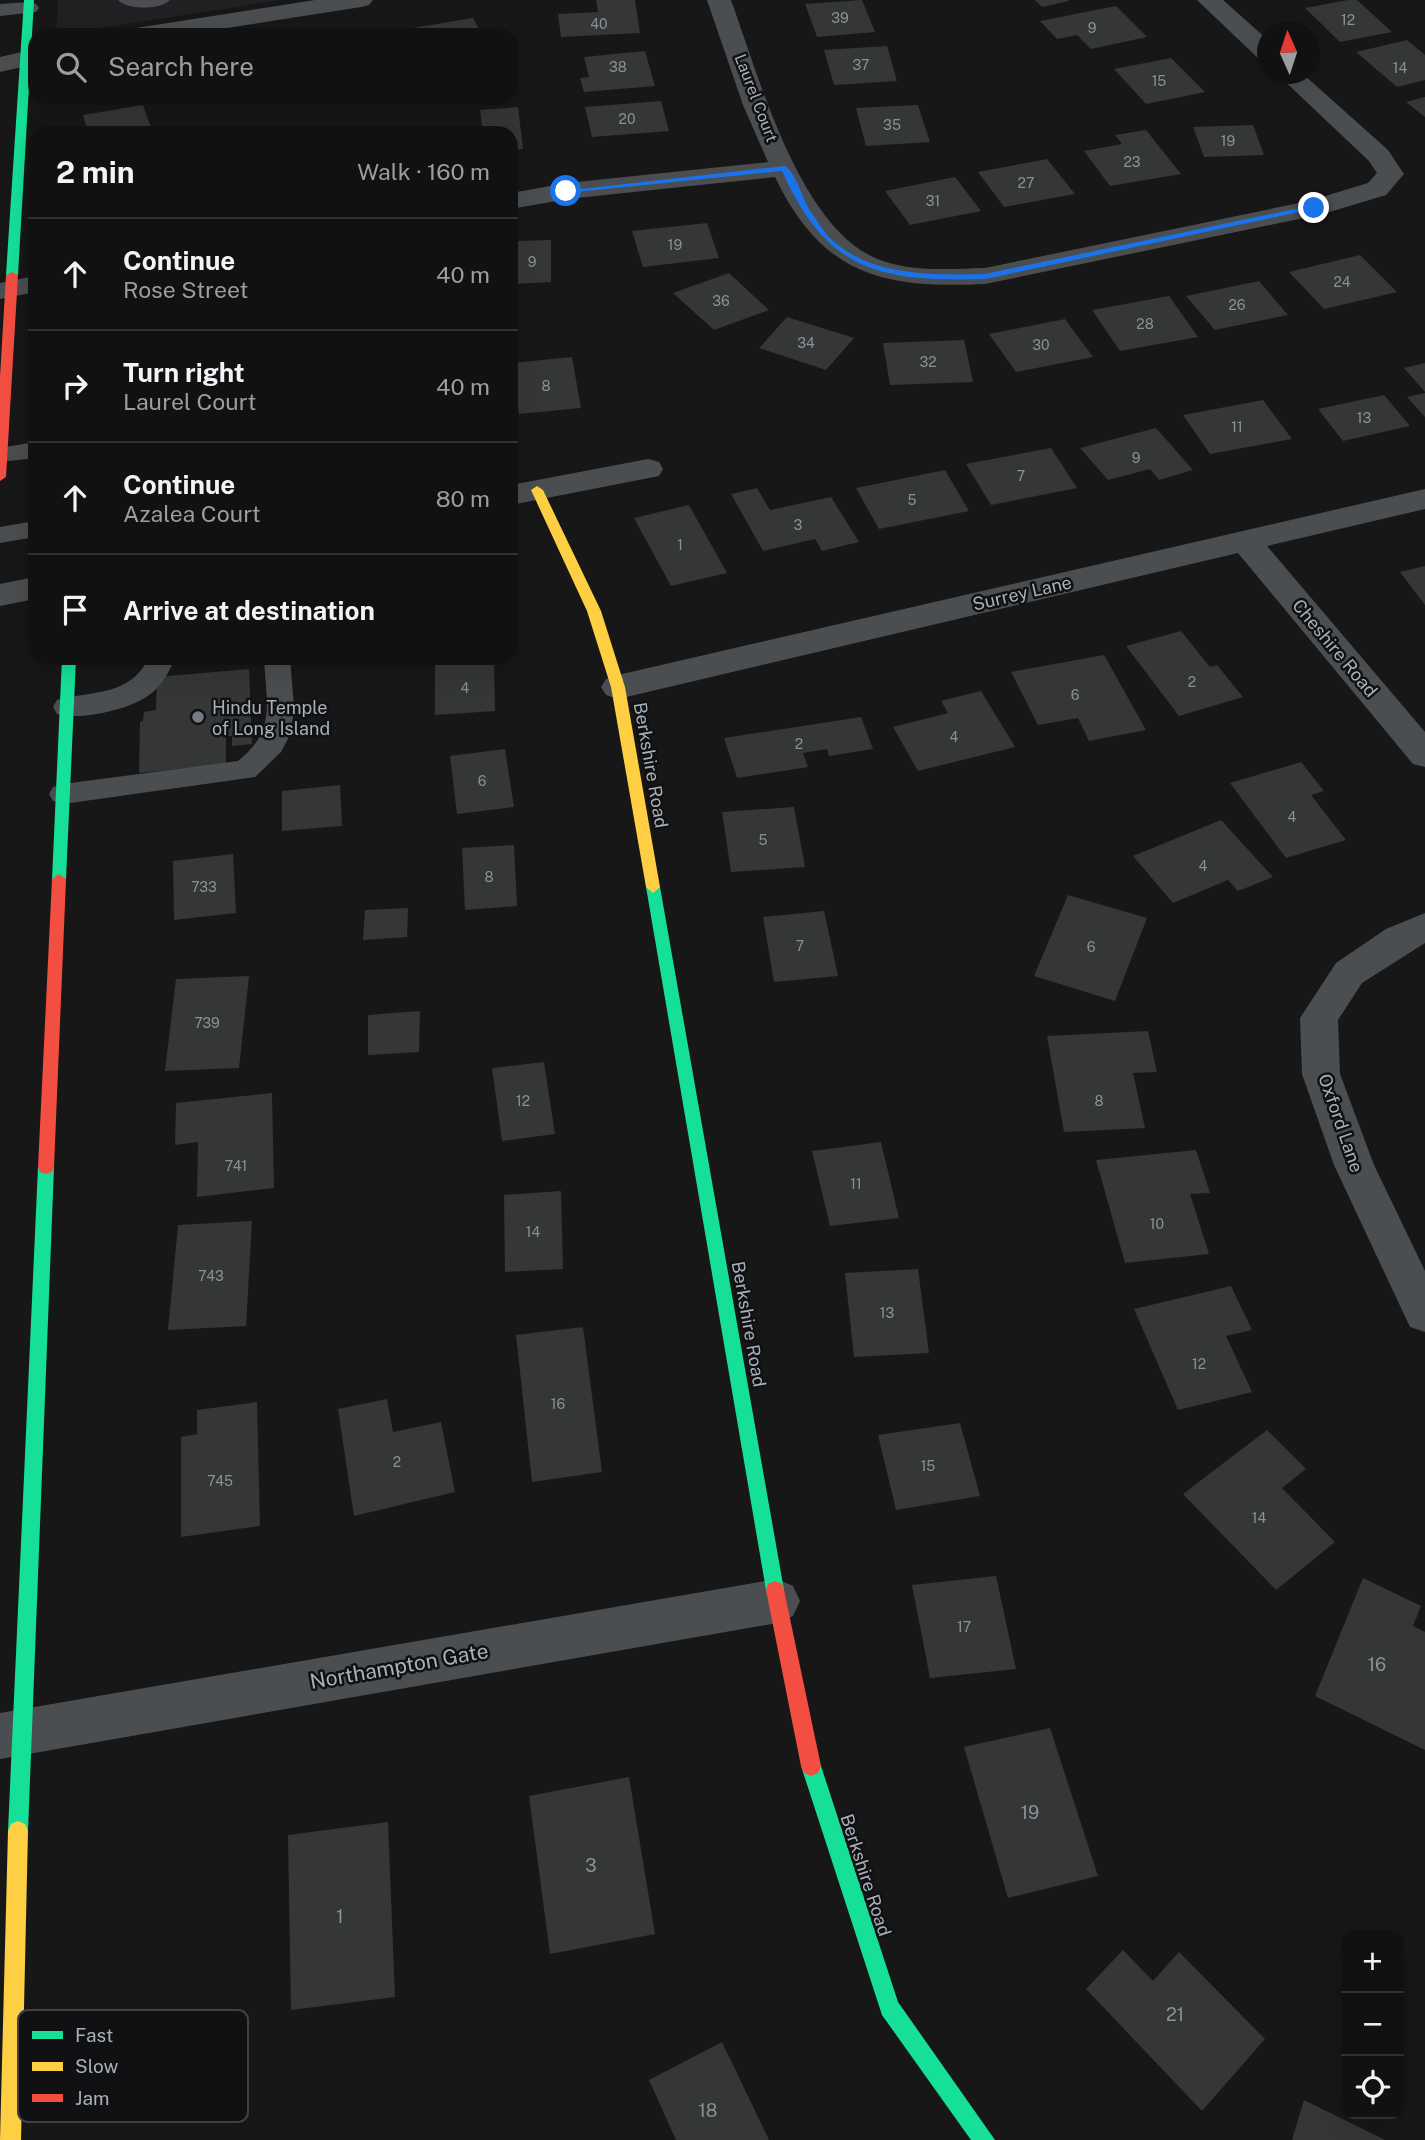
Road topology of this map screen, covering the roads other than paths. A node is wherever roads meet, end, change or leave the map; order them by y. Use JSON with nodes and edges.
{"nodes":[{"id":1,"x":128,"y":0,"type":"edge"},
{"id":2,"x":160,"y":0,"type":"edge"},
{"id":3,"x":361,"y":0,"type":"edge"},
{"id":4,"x":719,"y":0,"type":"edge"},
{"id":5,"x":1209,"y":0,"type":"edge"},
{"id":6,"x":29,"y":4,"type":"edge"},
{"id":7,"x":0,"y":10,"type":"edge"},
{"id":8,"x":181,"y":28,"type":"edge"},
{"id":9,"x":1257,"y":44,"type":"edge"},
{"id":10,"x":19,"y":60,"type":"edge"},
{"id":11,"x":1300,"y":84,"type":"edge"},
{"id":12,"x":785,"y":168,"type":"junction"},
{"id":13,"x":518,"y":200,"type":"edge"},
{"id":14,"x":15,"y":288,"type":"edge"},
{"id":15,"x":28,"y":453,"type":"edge"},
{"id":16,"x":1,"y":466,"type":"edge"},
{"id":17,"x":648,"y":469,"type":"dead end"},
{"id":18,"x":524,"y":493,"type":"edge"},
{"id":19,"x":1425,"y":499,"type":"edge"},
{"id":20,"x":28,"y":529,"type":"edge"},
{"id":21,"x":0,"y":535,"type":"edge"},
{"id":22,"x":1245,"y":541,"type":"junction"},
{"id":23,"x":28,"y":589,"type":"edge"},
{"id":24,"x":0,"y":595,"type":"edge"},
{"id":25,"x":69,"y":665,"type":"edge"},
{"id":26,"x":159,"y":665,"type":"edge"},
{"id":27,"x":277,"y":665,"type":"edge"},
{"id":28,"x":618,"y":687,"type":"junction"},
{"id":29,"x":67,"y":707,"type":"junction"},
{"id":30,"x":1425,"y":755,"type":"edge"},
{"id":31,"x":63,"y":794,"type":"junction"},
{"id":32,"x":1425,"y":927,"type":"edge"},
{"id":33,"x":1425,"y":1314,"type":"edge"},
{"id":34,"x":778,"y":1601,"type":"junction"},
{"id":35,"x":11,"y":1734,"type":"edge"},
{"id":36,"x":10,"y":2140,"type":"edge"},
{"id":37,"x":984,"y":2140,"type":"edge"}],
"edges":[{"from":1,"to":2,"type":"lane"},
{"from":3,"to":8,"type":"street"},
{"from":4,"to":12,"type":"street","name":"Laurel Court"},
{"from":5,"to":9,"type":"street"},
{"from":6,"to":7,"type":"lane"},
{"from":6,"to":10,"type":"street"},
{"from":10,"to":14,"type":"street"},
{"from":11,"to":12,"type":"street","name":"Laurel Court"},
{"from":12,"to":13,"type":"street"},
{"from":14,"to":16,"type":"street"},
{"from":15,"to":16,"type":"lane"},
{"from":17,"to":18,"type":"street"},
{"from":18,"to":28,"type":"street","name":"Berkshire Road"},
{"from":19,"to":22,"type":"street","name":"Surrey Lane"},
{"from":20,"to":21,"type":"lane"},
{"from":22,"to":28,"type":"street","name":"Surrey Lane"},
{"from":22,"to":30,"type":"street","name":"Cheshire Road"},
{"from":23,"to":24,"type":"street"},
{"from":25,"to":29,"type":"street"},
{"from":26,"to":29,"type":"lane"},
{"from":27,"to":31,"type":"lane"},
{"from":28,"to":34,"type":"street","name":"Berkshire Road"},
{"from":29,"to":31,"type":"street"},
{"from":31,"to":35,"type":"street"},
{"from":32,"to":33,"type":"street","name":"Oxford Lane"},
{"from":34,"to":35,"type":"street","name":"Northampton Gate"},
{"from":34,"to":37,"type":"street","name":"Berkshire Road"},
{"from":35,"to":36,"type":"street"}]}
